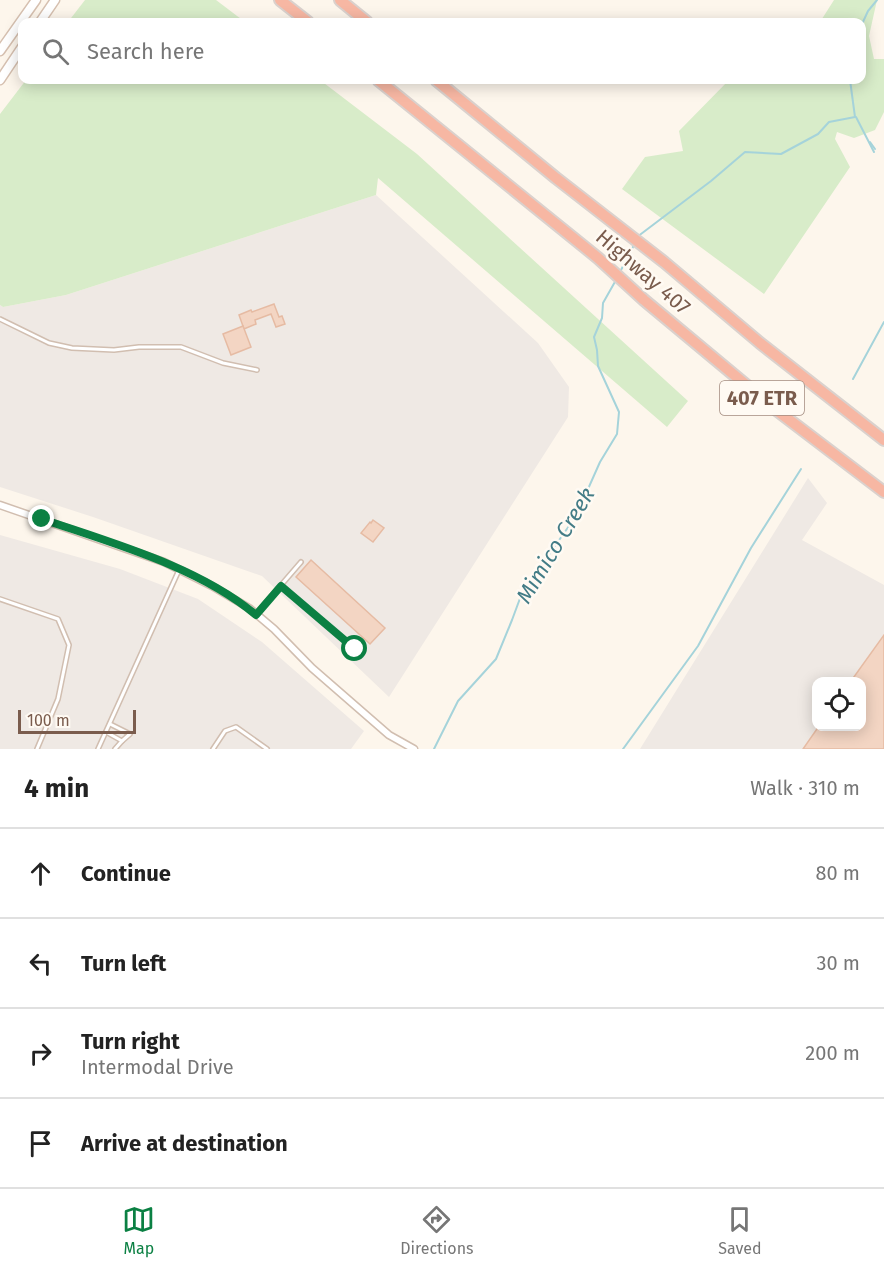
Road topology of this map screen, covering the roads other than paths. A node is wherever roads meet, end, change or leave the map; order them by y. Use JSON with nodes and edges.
{"nodes":[{"id":1,"x":36,"y":0,"type":"edge"},
{"id":2,"x":55,"y":0,"type":"edge"},
{"id":3,"x":280,"y":0,"type":"edge"},
{"id":4,"x":340,"y":0,"type":"edge"},
{"id":5,"x":23,"y":18,"type":"edge"},
{"id":6,"x":43,"y":18,"type":"edge"},
{"id":7,"x":303,"y":18,"type":"edge"},
{"id":8,"x":362,"y":18,"type":"edge"},
{"id":9,"x":18,"y":26,"type":"edge"},
{"id":10,"x":0,"y":51,"type":"edge"},
{"id":11,"x":18,"y":53,"type":"edge"},
{"id":12,"x":0,"y":80,"type":"edge"},
{"id":13,"x":383,"y":84,"type":"edge"},
{"id":14,"x":441,"y":84,"type":"edge"},
{"id":15,"x":0,"y":320,"type":"edge"},
{"id":16,"x":257,"y":370,"type":"dead end"},
{"id":17,"x":884,"y":440,"type":"edge"},
{"id":18,"x":884,"y":492,"type":"edge"},
{"id":19,"x":0,"y":505,"type":"edge"},
{"id":20,"x":301,"y":562,"type":"dead end"},
{"id":21,"x":180,"y":569,"type":"junction"},
{"id":22,"x":281,"y":586,"type":"junction"},
{"id":23,"x":0,"y":599,"type":"edge"},
{"id":24,"x":256,"y":615,"type":"junction"},
{"id":25,"x":355,"y":649,"type":"dead end"},
{"id":26,"x":110,"y":724,"type":"junction"},
{"id":27,"x":106,"y":732,"type":"junction"},
{"id":28,"x":122,"y":741,"type":"junction"},
{"id":29,"x":37,"y":749,"type":"edge"},
{"id":30,"x":98,"y":749,"type":"edge"},
{"id":31,"x":115,"y":749,"type":"edge"},
{"id":32,"x":213,"y":749,"type":"edge"},
{"id":33,"x":267,"y":749,"type":"edge"},
{"id":34,"x":414,"y":749,"type":"edge"}],
"edges":[{"from":1,"to":5,"type":"main road"},
{"from":2,"to":6,"type":"main road"},
{"from":3,"to":7,"type":"highway"},
{"from":4,"to":8,"type":"highway"},
{"from":9,"to":10,"type":"main road"},
{"from":11,"to":12,"type":"main road"},
{"from":13,"to":18,"type":"highway","name":"Highway 407","number":"407 ETR"},
{"from":14,"to":17,"type":"highway","name":"Highway 407","number":"407 ETR"},
{"from":15,"to":16,"type":"lane"},
{"from":19,"to":21,"type":"street"},
{"from":20,"to":22,"type":"lane"},
{"from":21,"to":24,"type":"street"},
{"from":21,"to":26,"type":"lane"},
{"from":22,"to":24,"type":"lane"},
{"from":22,"to":25,"type":"lane"},
{"from":23,"to":29,"type":"lane"},
{"from":24,"to":34,"type":"street"},
{"from":26,"to":27,"type":"lane"},
{"from":26,"to":28,"type":"lane"},
{"from":27,"to":28,"type":"lane"},
{"from":27,"to":30,"type":"lane"},
{"from":28,"to":31,"type":"lane"},
{"from":32,"to":33,"type":"lane"}]}
